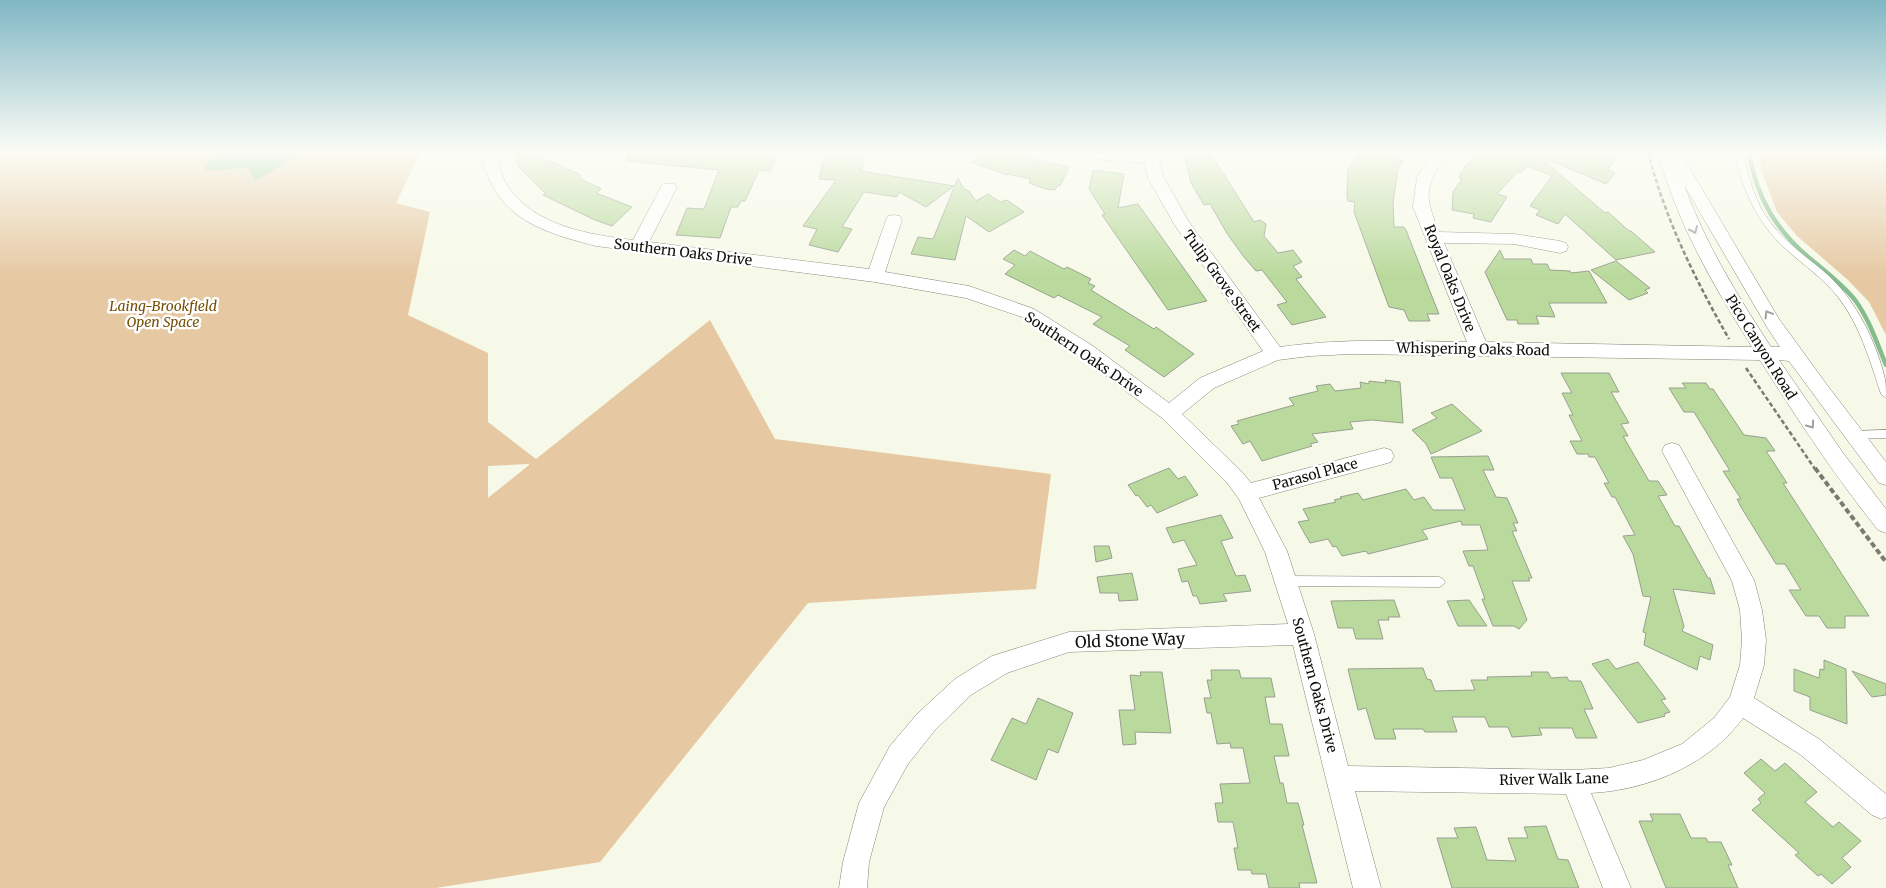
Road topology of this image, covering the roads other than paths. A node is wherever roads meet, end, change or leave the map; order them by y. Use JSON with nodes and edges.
{"nodes":[{"id":1,"x":503,"y":193,"type":"edge"},
{"id":2,"x":666,"y":193,"type":"edge"},
{"id":3,"x":1165,"y":193,"type":"edge"},
{"id":4,"x":1420,"y":193,"type":"edge"},
{"id":5,"x":1679,"y":193,"type":"edge"},
{"id":6,"x":1696,"y":193,"type":"edge"},
{"id":7,"x":1751,"y":193,"type":"edge"},
{"id":8,"x":894,"y":220,"type":"dead end"},
{"id":9,"x":1433,"y":237,"type":"junction"},
{"id":10,"x":638,"y":247,"type":"junction"},
{"id":11,"x":1560,"y":247,"type":"dead end"},
{"id":12,"x":875,"y":276,"type":"junction"},
{"id":13,"x":1480,"y":349,"type":"junction"},
{"id":14,"x":1275,"y":354,"type":"junction"},
{"id":15,"x":1765,"y":354,"type":"junction"},
{"id":16,"x":1795,"y":354,"type":"junction"},
{"id":17,"x":1886,"y":394,"type":"edge"},
{"id":18,"x":1169,"y":413,"type":"junction"},
{"id":19,"x":1886,"y":434,"type":"edge"},
{"id":20,"x":1854,"y":436,"type":"junction"},
{"id":21,"x":1672,"y":450,"type":"dead end"},
{"id":22,"x":1384,"y":456,"type":"dead end"},
{"id":23,"x":1886,"y":477,"type":"edge"},
{"id":24,"x":1246,"y":493,"type":"junction"},
{"id":25,"x":1886,"y":524,"type":"edge"},
{"id":26,"x":1287,"y":581,"type":"junction"},
{"id":27,"x":1439,"y":582,"type":"dead end"},
{"id":28,"x":1302,"y":634,"type":"junction"},
{"id":29,"x":1740,"y":703,"type":"junction"},
{"id":30,"x":1339,"y":778,"type":"junction"},
{"id":31,"x":1574,"y":782,"type":"junction"},
{"id":32,"x":1881,"y":806,"type":"dead end"},
{"id":33,"x":853,"y":888,"type":"edge"},
{"id":34,"x":1367,"y":888,"type":"edge"},
{"id":35,"x":1617,"y":888,"type":"edge"}],
"edges":[{"from":1,"to":10,"type":"street","name":"Southern Oaks Drive"},
{"from":2,"to":10,"type":"street"},
{"from":3,"to":14,"type":"street","name":"Tulip Grove Street"},
{"from":4,"to":9,"type":"street","name":"Royal Oaks Drive"},
{"from":5,"to":15,"type":"street","name":"Pico Canyon Road","one_way":true},
{"from":16,"to":6,"type":"street","name":"Pico Canyon Road","one_way":true},
{"from":7,"to":17,"type":"lane"},
{"from":8,"to":12,"type":"street"},
{"from":9,"to":11,"type":"street"},
{"from":9,"to":13,"type":"street","name":"Royal Oaks Drive"},
{"from":10,"to":12,"type":"street","name":"Southern Oaks Drive"},
{"from":12,"to":18,"type":"street","name":"Southern Oaks Drive"},
{"from":13,"to":14,"type":"street","name":"Whispering Oaks Road"},
{"from":13,"to":15,"type":"street","name":"Whispering Oaks Road"},
{"from":14,"to":18,"type":"street","name":"Whispering Oaks Road"},
{"from":15,"to":16,"type":"street","name":"Whispering Oaks Road"},
{"from":15,"to":25,"type":"street","name":"Pico Canyon Road","one_way":true},
{"from":16,"to":20,"type":"street","name":"Pico Canyon Road"},
{"from":18,"to":24,"type":"street","name":"Southern Oaks Drive"},
{"from":19,"to":20,"type":"lane"},
{"from":20,"to":23,"type":"street","name":"Pico Canyon Road"},
{"from":21,"to":29,"type":"street","name":"River Walk Lane"},
{"from":22,"to":24,"type":"street","name":"Parasol Place"},
{"from":24,"to":26,"type":"street","name":"Southern Oaks Drive"},
{"from":26,"to":27,"type":"lane"},
{"from":26,"to":28,"type":"street","name":"Southern Oaks Drive"},
{"from":28,"to":30,"type":"street","name":"Southern Oaks Drive"},
{"from":28,"to":33,"type":"street","name":"Old Stone Way"},
{"from":29,"to":31,"type":"street","name":"River Walk Lane"},
{"from":29,"to":32,"type":"street"},
{"from":30,"to":31,"type":"street","name":"River Walk Lane"},
{"from":30,"to":34,"type":"street","name":"Southern Oaks Drive"},
{"from":31,"to":35,"type":"street"}]}
